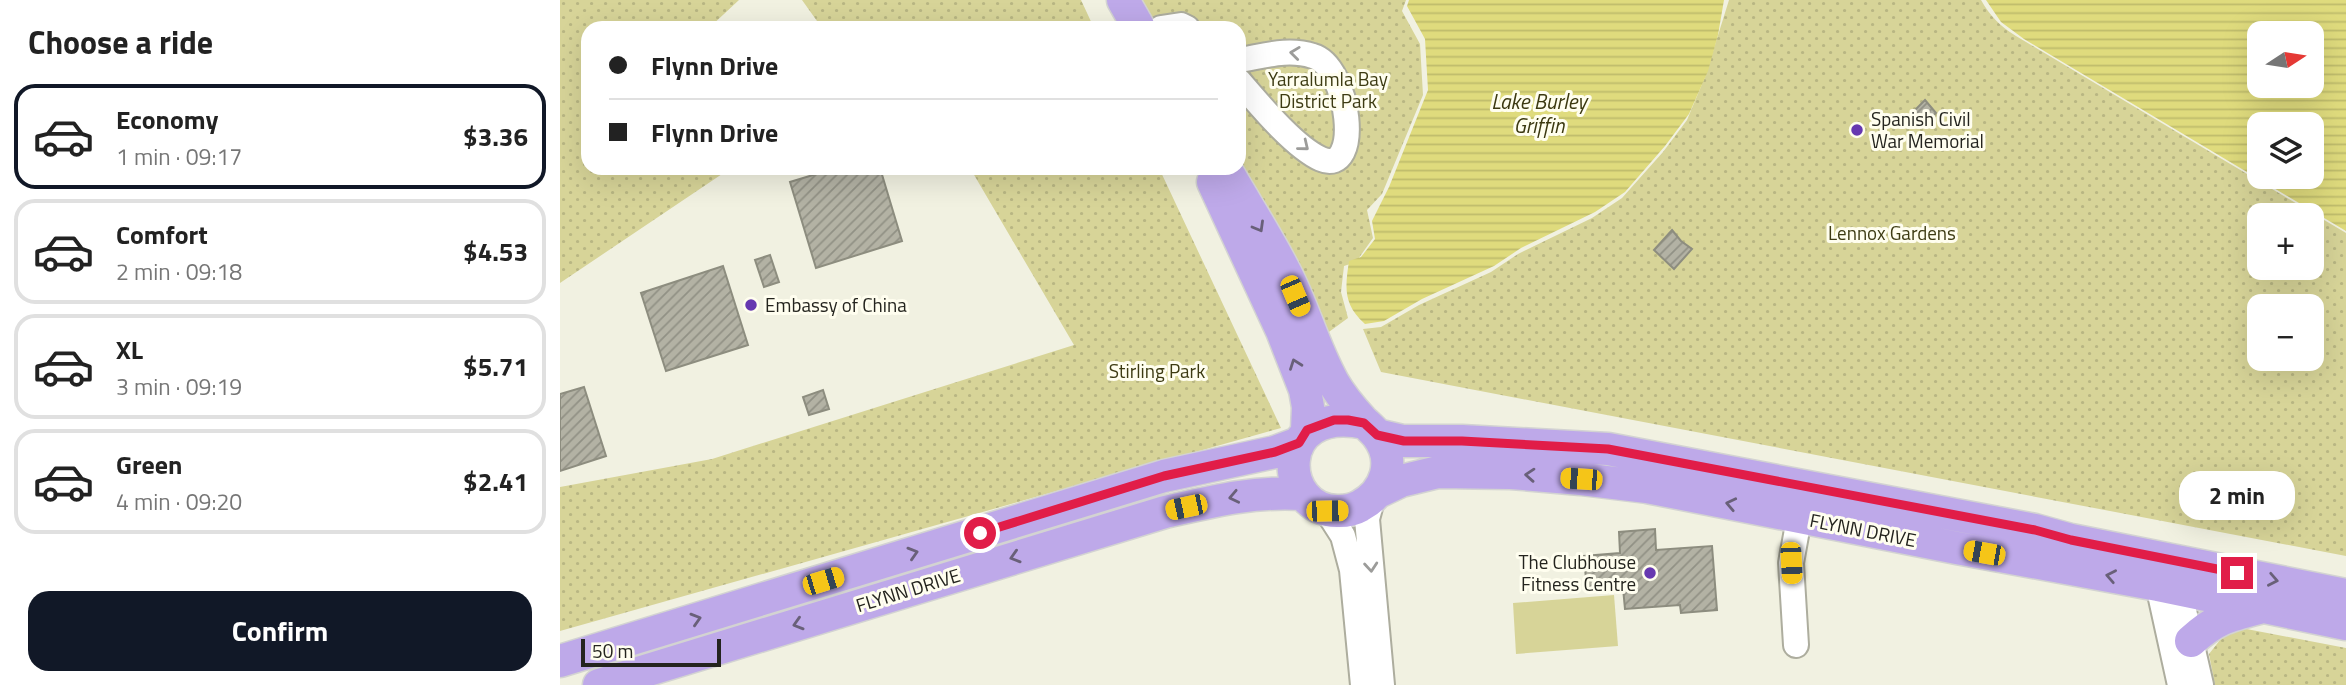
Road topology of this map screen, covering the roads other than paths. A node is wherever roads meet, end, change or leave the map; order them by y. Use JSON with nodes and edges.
{"nodes":[{"id":1,"x":1123,"y":0,"type":"edge"},
{"id":2,"x":1135,"y":21,"type":"edge"},
{"id":3,"x":1246,"y":58,"type":"edge"},
{"id":4,"x":1246,"y":89,"type":"edge"},
{"id":5,"x":1209,"y":175,"type":"edge"},
{"id":6,"x":1229,"y":175,"type":"edge"},
{"id":7,"x":1371,"y":429,"type":"junction"},
{"id":8,"x":1303,"y":437,"type":"junction"},
{"id":9,"x":1806,"y":488,"type":"junction"},
{"id":10,"x":1376,"y":495,"type":"junction"},
{"id":11,"x":1315,"y":503,"type":"junction"},
{"id":12,"x":1798,"y":518,"type":"junction"},
{"id":13,"x":2068,"y":554,"type":"junction"},
{"id":14,"x":2170,"y":573,"type":"junction"},
{"id":15,"x":2346,"y":595,"type":"edge"},
{"id":16,"x":2264,"y":607,"type":"junction"},
{"id":17,"x":2346,"y":624,"type":"edge"},
{"id":18,"x":2191,"y":641,"type":"junction"},
{"id":19,"x":1796,"y":645,"type":"dead end"},
{"id":20,"x":560,"y":661,"type":"edge"},
{"id":21,"x":599,"y":685,"type":"edge"},
{"id":22,"x":1363,"y":685,"type":"edge"},
{"id":23,"x":1382,"y":685,"type":"edge"},
{"id":24,"x":2180,"y":685,"type":"edge"},
{"id":25,"x":2201,"y":685,"type":"edge"}],
"edges":[{"from":1,"to":2,"type":"main road"},
{"from":4,"to":3,"type":"street","one_way":true},
{"from":8,"to":5,"type":"main road","one_way":true},
{"from":6,"to":7,"type":"main road","one_way":true},
{"from":7,"to":8,"type":"main road"},
{"from":7,"to":9,"type":"main road","name":"FLYNN DRIVE"},
{"from":7,"to":10,"type":"main road"},
{"from":8,"to":11,"type":"main road"},
{"from":20,"to":8,"type":"main road","name":"FLYNN DRIVE","one_way":true},
{"from":9,"to":12,"type":"street"},
{"from":9,"to":13,"type":"main road","name":"FLYNN DRIVE"},
{"from":10,"to":11,"type":"main road"},
{"from":12,"to":10,"type":"main road","name":"FLYNN DRIVE","one_way":true},
{"from":10,"to":23,"type":"street","one_way":true},
{"from":11,"to":21,"type":"main road","name":"FLYNN DRIVE","one_way":true},
{"from":11,"to":22,"type":"street"},
{"from":12,"to":13,"type":"main road","name":"FLYNN DRIVE"},
{"from":12,"to":19,"type":"street"},
{"from":13,"to":14,"type":"main road","name":"FLYNN DRIVE"},
{"from":14,"to":15,"type":"main road","name":"FLYNN DRIVE","one_way":true},
{"from":14,"to":16,"type":"main road","name":"FLYNN DRIVE"},
{"from":14,"to":18,"type":"street"},
{"from":14,"to":24,"type":"street"},
{"from":16,"to":17,"type":"main road","name":"FLYNN DRIVE"},
{"from":16,"to":18,"type":"main road"},
{"from":18,"to":25,"type":"street"}]}
